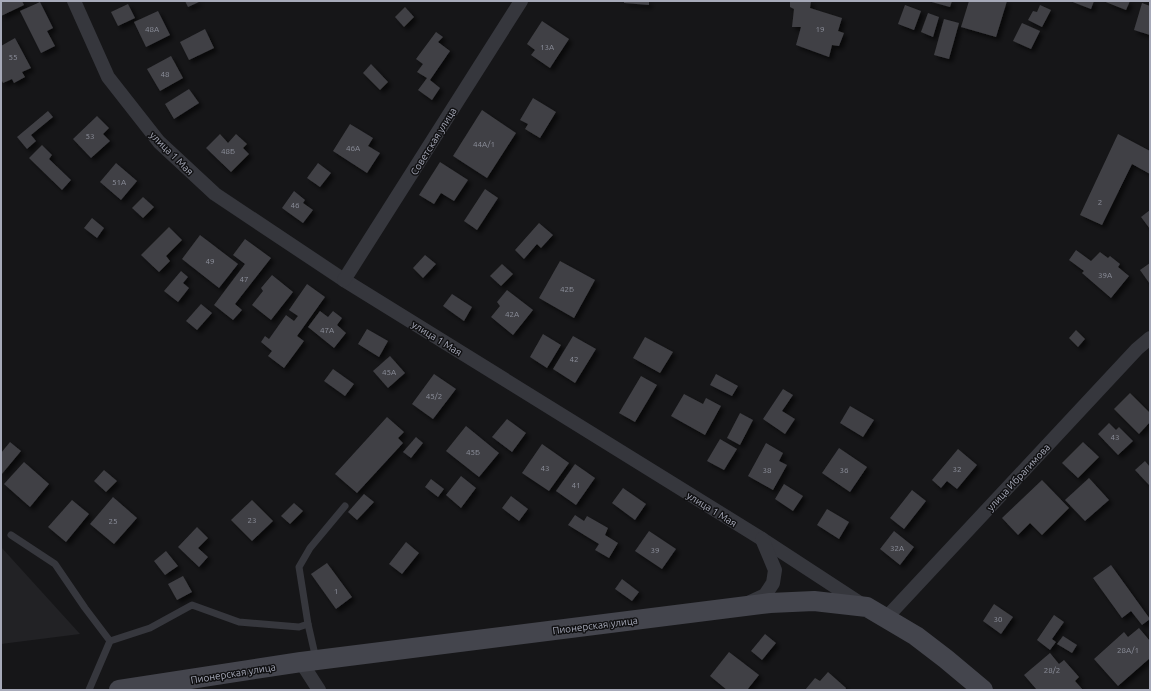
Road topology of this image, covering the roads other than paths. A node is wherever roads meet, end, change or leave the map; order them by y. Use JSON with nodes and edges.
{"nodes":[{"id":1,"x":74,"y":1,"type":"edge"},
{"id":2,"x":521,"y":1,"type":"edge"},
{"id":3,"x":344,"y":280,"type":"junction"},
{"id":4,"x":1150,"y":338,"type":"edge"},
{"id":5,"x":345,"y":506,"type":"dead end"},
{"id":6,"x":11,"y":535,"type":"dead end"},
{"id":7,"x":762,"y":540,"type":"junction"},
{"id":8,"x":739,"y":607,"type":"junction"},
{"id":9,"x":867,"y":607,"type":"junction"},
{"id":10,"x":886,"y":618,"type":"junction"},
{"id":11,"x":308,"y":624,"type":"junction"},
{"id":12,"x":110,"y":641,"type":"junction"},
{"id":13,"x":308,"y":661,"type":"junction"},
{"id":14,"x":89,"y":690,"type":"edge"},
{"id":15,"x":119,"y":690,"type":"edge"},
{"id":16,"x":320,"y":690,"type":"edge"},
{"id":17,"x":983,"y":690,"type":"edge"}],
"edges":[{"from":1,"to":3,"type":"street","name":"улица 1 Мая"},
{"from":2,"to":3,"type":"street","name":"Советская улица"},
{"from":3,"to":7,"type":"street","name":"улица 1 Мая"},
{"from":4,"to":10,"type":"street","name":"улица Ибрагимова"},
{"from":5,"to":11,"type":"lane"},
{"from":6,"to":12,"type":"lane"},
{"from":7,"to":8,"type":"street"},
{"from":7,"to":9,"type":"street","name":"улица 1 Мая"},
{"from":8,"to":9,"type":"main road","name":"Пионерская улица"},
{"from":8,"to":13,"type":"main road","name":"Пионерская улица"},
{"from":9,"to":10,"type":"main road","name":"Пионерская улица"},
{"from":10,"to":17,"type":"main road"},
{"from":11,"to":12,"type":"lane"},
{"from":11,"to":13,"type":"lane"},
{"from":12,"to":14,"type":"lane"},
{"from":13,"to":15,"type":"main road","name":"Пионерская улица"},
{"from":13,"to":16,"type":"street"}]}
